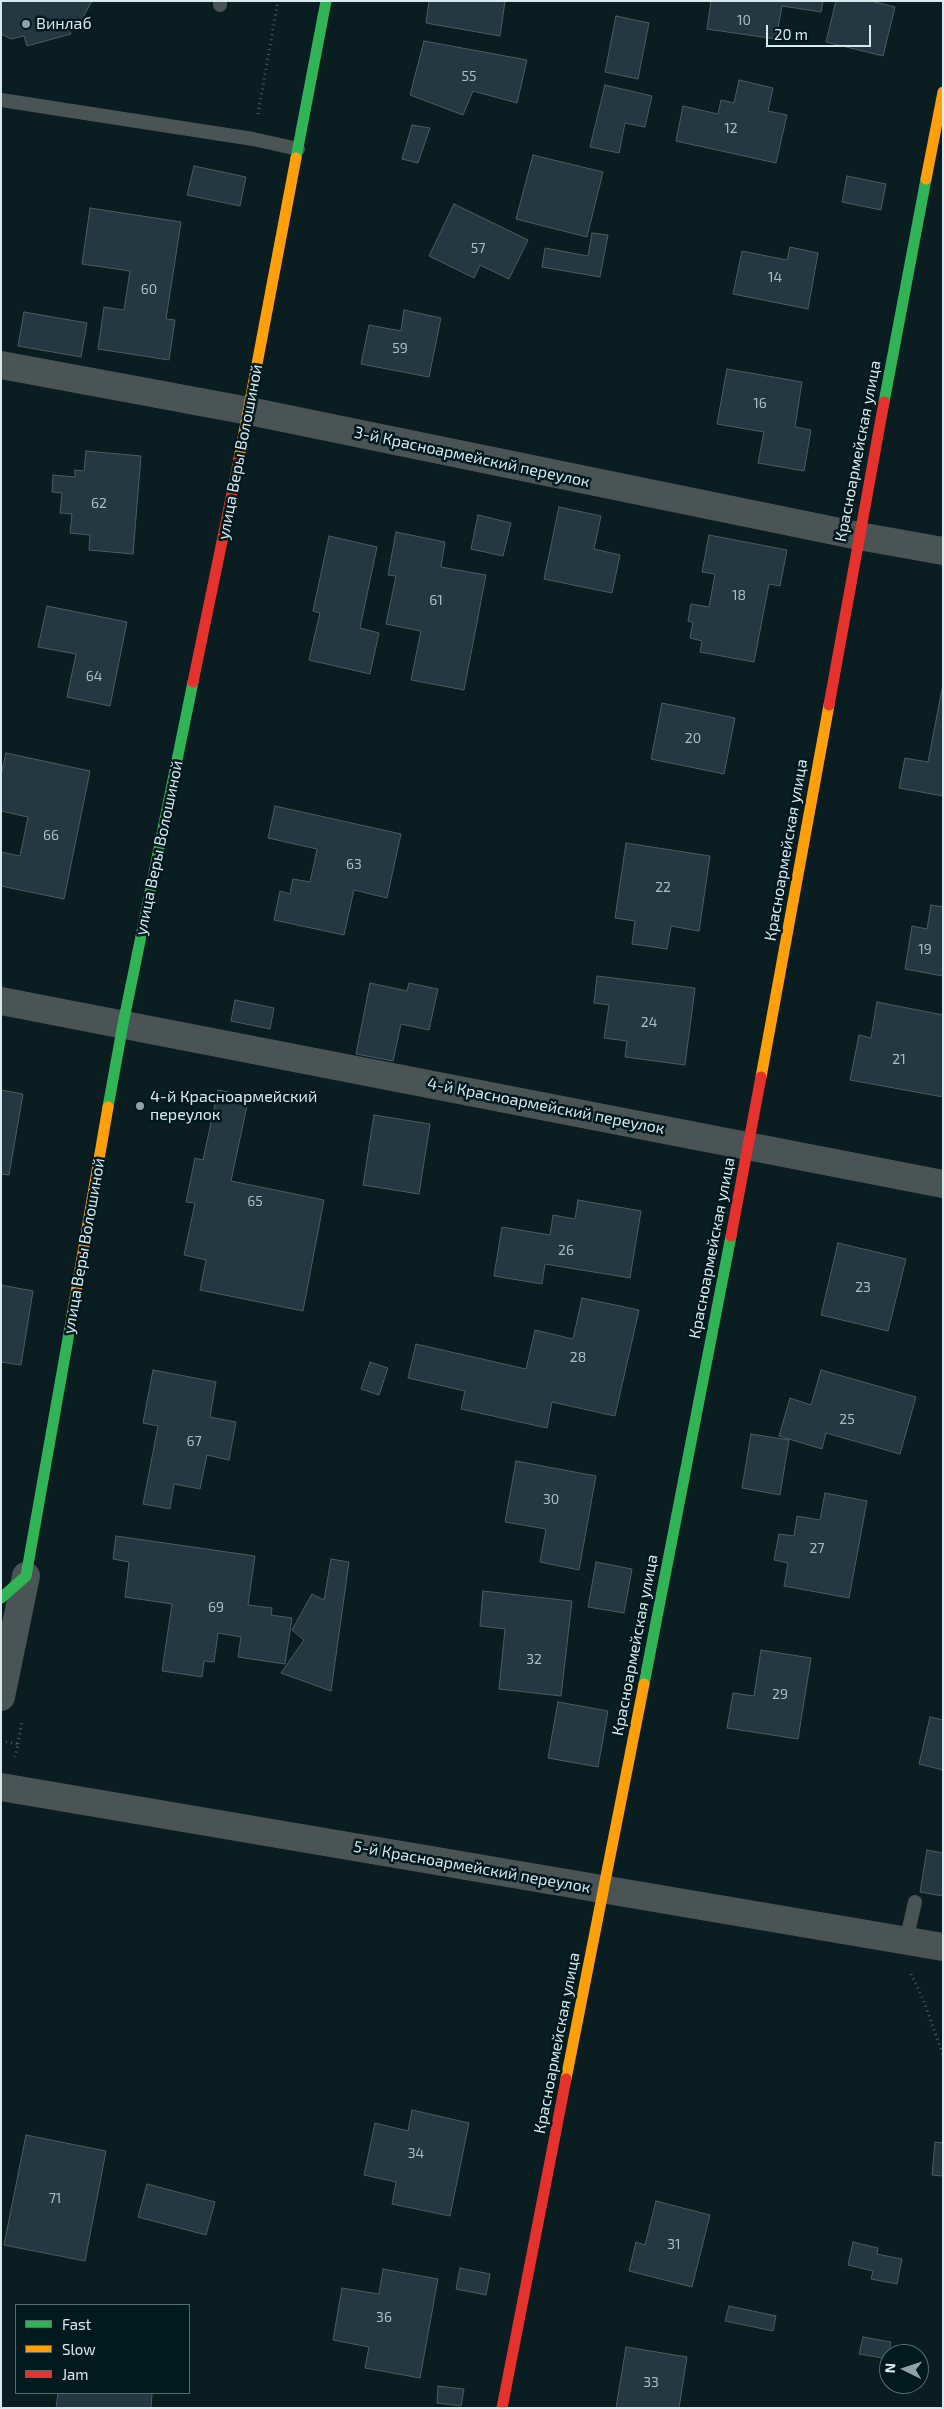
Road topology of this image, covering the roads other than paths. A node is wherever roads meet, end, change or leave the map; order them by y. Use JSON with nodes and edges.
{"nodes":[{"id":1,"x":326,"y":1,"type":"edge"},
{"id":2,"x":943,"y":92,"type":"edge"},
{"id":3,"x":1,"y":100,"type":"edge"},
{"id":4,"x":298,"y":149,"type":"junction"},
{"id":5,"x":1,"y":365,"type":"edge"},
{"id":6,"x":249,"y":411,"type":"junction"},
{"id":7,"x":859,"y":536,"type":"junction"},
{"id":8,"x":943,"y":551,"type":"edge"},
{"id":9,"x":1,"y":1001,"type":"edge"},
{"id":10,"x":123,"y":1024,"type":"junction"},
{"id":11,"x":749,"y":1146,"type":"junction"},
{"id":12,"x":943,"y":1184,"type":"edge"},
{"id":13,"x":26,"y":1576,"type":"junction"},
{"id":14,"x":1,"y":1598,"type":"edge"},
{"id":15,"x":1,"y":1697,"type":"edge"},
{"id":16,"x":1,"y":1787,"type":"edge"},
{"id":17,"x":603,"y":1889,"type":"junction"},
{"id":18,"x":915,"y":1902,"type":"dead end"},
{"id":19,"x":900,"y":1940,"type":"junction"},
{"id":20,"x":943,"y":1947,"type":"edge"},
{"id":21,"x":502,"y":2408,"type":"edge"}],
"edges":[{"from":1,"to":4,"type":"street","name":"улица Веры Волошиной"},
{"from":2,"to":7,"type":"street","name":"Красноармейская улица"},
{"from":3,"to":4,"type":"lane"},
{"from":4,"to":6,"type":"street","name":"улица Веры Волошиной"},
{"from":5,"to":6,"type":"street","name":"3-й Красноармейский переулок"},
{"from":6,"to":7,"type":"street","name":"3-й Красноармейский переулок"},
{"from":6,"to":10,"type":"street","name":"улица Веры Волошиной"},
{"from":7,"to":8,"type":"street","name":"3-й Красноармейский переулок"},
{"from":7,"to":11,"type":"street","name":"Красноармейская улица"},
{"from":9,"to":10,"type":"street","name":"4-й Красноармейский переулок"},
{"from":10,"to":11,"type":"street","name":"4-й Красноармейский переулок"},
{"from":10,"to":13,"type":"street","name":"улица Веры Волошиной"},
{"from":11,"to":12,"type":"street","name":"4-й Красноармейский переулок"},
{"from":11,"to":17,"type":"street","name":"Красноармейская улица"},
{"from":13,"to":14,"type":"street"},
{"from":13,"to":15,"type":"street","name":"улица Веры Волошиной"},
{"from":16,"to":17,"type":"street","name":"5-й Красноармейский переулок"},
{"from":17,"to":19,"type":"street","name":"5-й Красноармейский переулок"},
{"from":17,"to":21,"type":"street","name":"Красноармейская улица"},
{"from":18,"to":19,"type":"lane"},
{"from":19,"to":20,"type":"street","name":"5-й Красноармейский переулок"}]}
